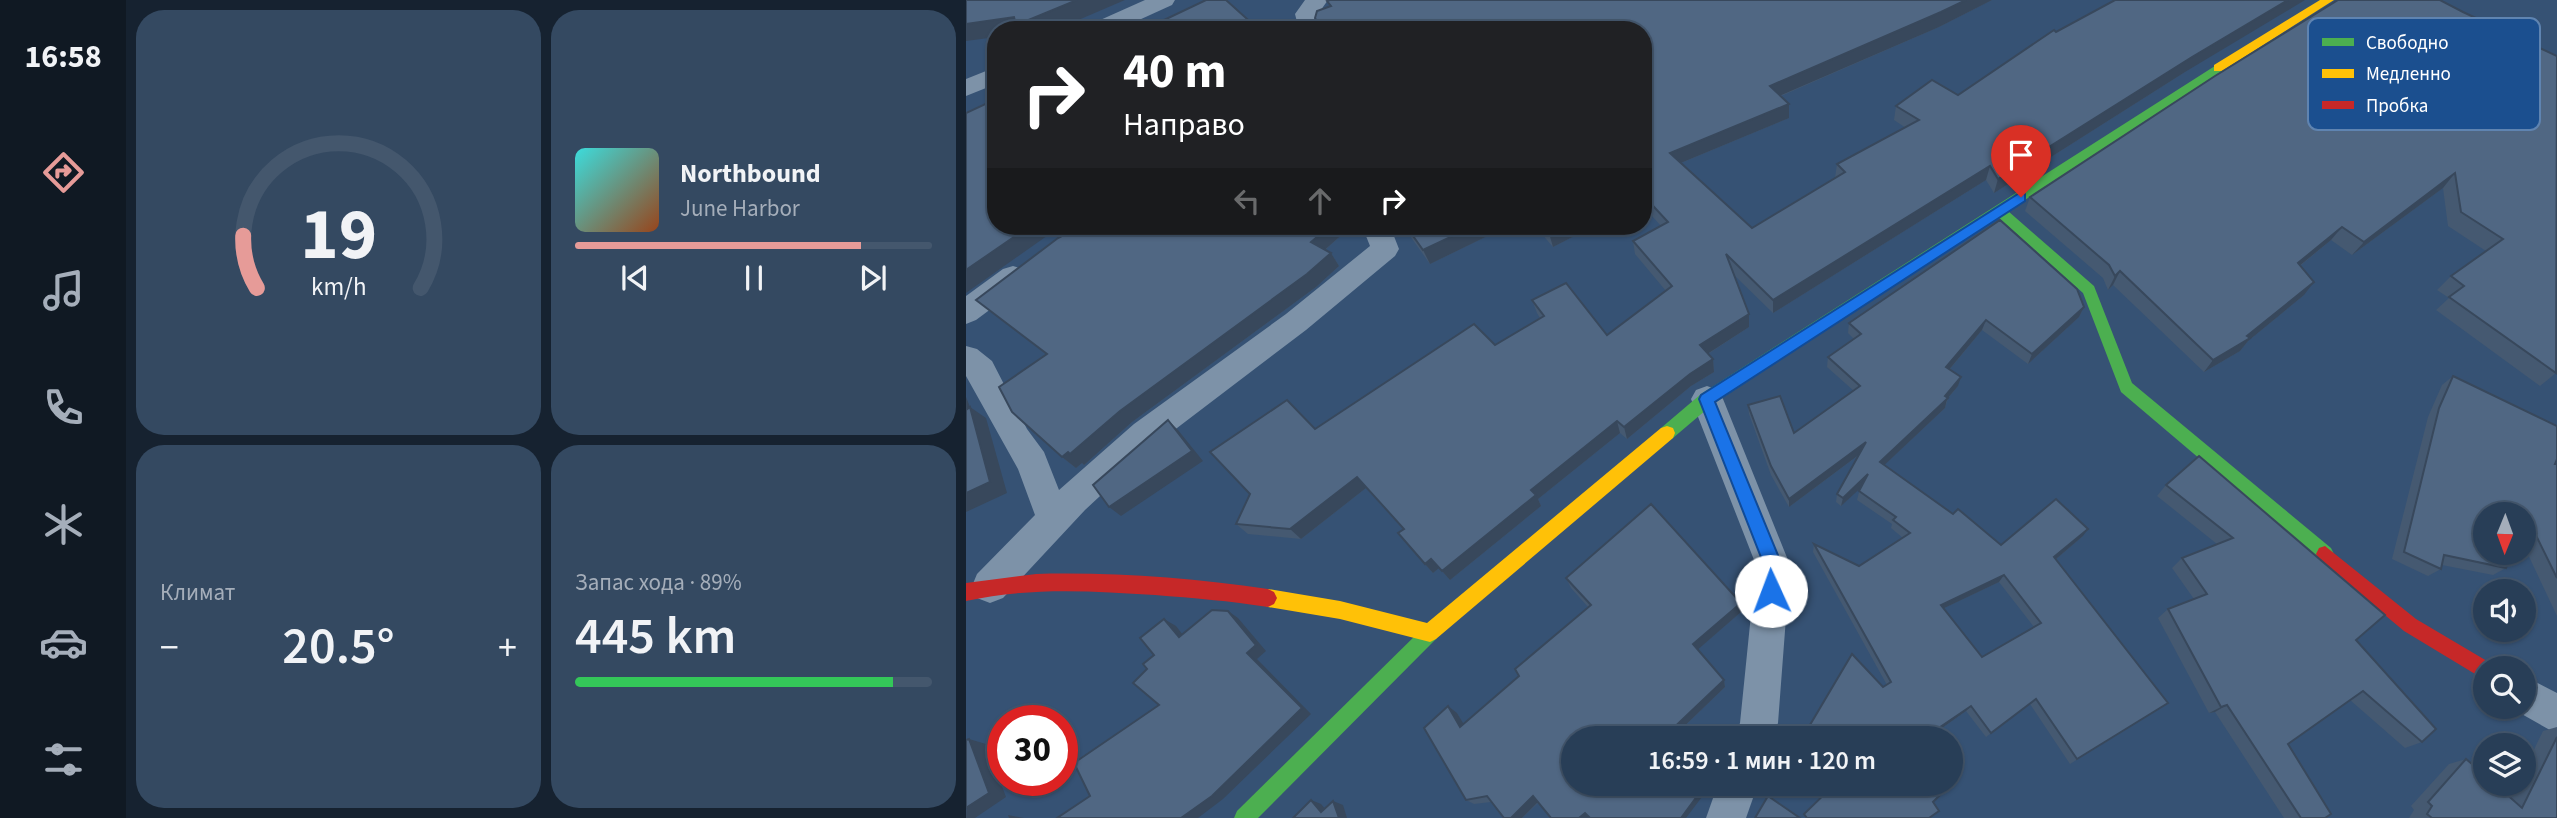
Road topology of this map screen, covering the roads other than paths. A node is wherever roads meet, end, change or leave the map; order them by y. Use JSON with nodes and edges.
{"nodes":[{"id":1,"x":2328,"y":0,"type":"edge"},
{"id":2,"x":1164,"y":1,"type":"edge"},
{"id":3,"x":1118,"y":21,"type":"edge"},
{"id":4,"x":987,"y":79,"type":"edge"},
{"id":5,"x":966,"y":88,"type":"edge"},
{"id":6,"x":1999,"y":211,"type":"junction"},
{"id":7,"x":1380,"y":235,"type":"edge"},
{"id":8,"x":1037,"y":259,"type":"edge"},
{"id":9,"x":966,"y":312,"type":"edge"},
{"id":10,"x":966,"y":358,"type":"edge"},
{"id":11,"x":1706,"y":399,"type":"junction"},
{"id":12,"x":1054,"y":519,"type":"junction"},
{"id":13,"x":978,"y":589,"type":"edge"},
{"id":14,"x":1430,"y":633,"type":"junction"},
{"id":15,"x":2473,"y":664,"type":"edge"},
{"id":16,"x":2536,"y":702,"type":"edge"},
{"id":17,"x":2557,"y":715,"type":"edge"},
{"id":18,"x":1758,"y":726,"type":"edge"},
{"id":19,"x":1734,"y":796,"type":"edge"},
{"id":20,"x":1244,"y":818,"type":"edge"},
{"id":21,"x":1726,"y":818,"type":"edge"}],
"edges":[{"from":1,"to":6,"type":"street"},
{"from":2,"to":3,"type":"street"},
{"from":4,"to":5,"type":"street"},
{"from":6,"to":11,"type":"street"},
{"from":6,"to":15,"type":"street"},
{"from":7,"to":12,"type":"street"},
{"from":8,"to":9,"type":"street"},
{"from":10,"to":12,"type":"street"},
{"from":11,"to":14,"type":"street"},
{"from":11,"to":18,"type":"street"},
{"from":12,"to":13,"type":"street"},
{"from":13,"to":14,"type":"street"},
{"from":14,"to":20,"type":"street"},
{"from":16,"to":17,"type":"street"},
{"from":19,"to":21,"type":"street"}]}
